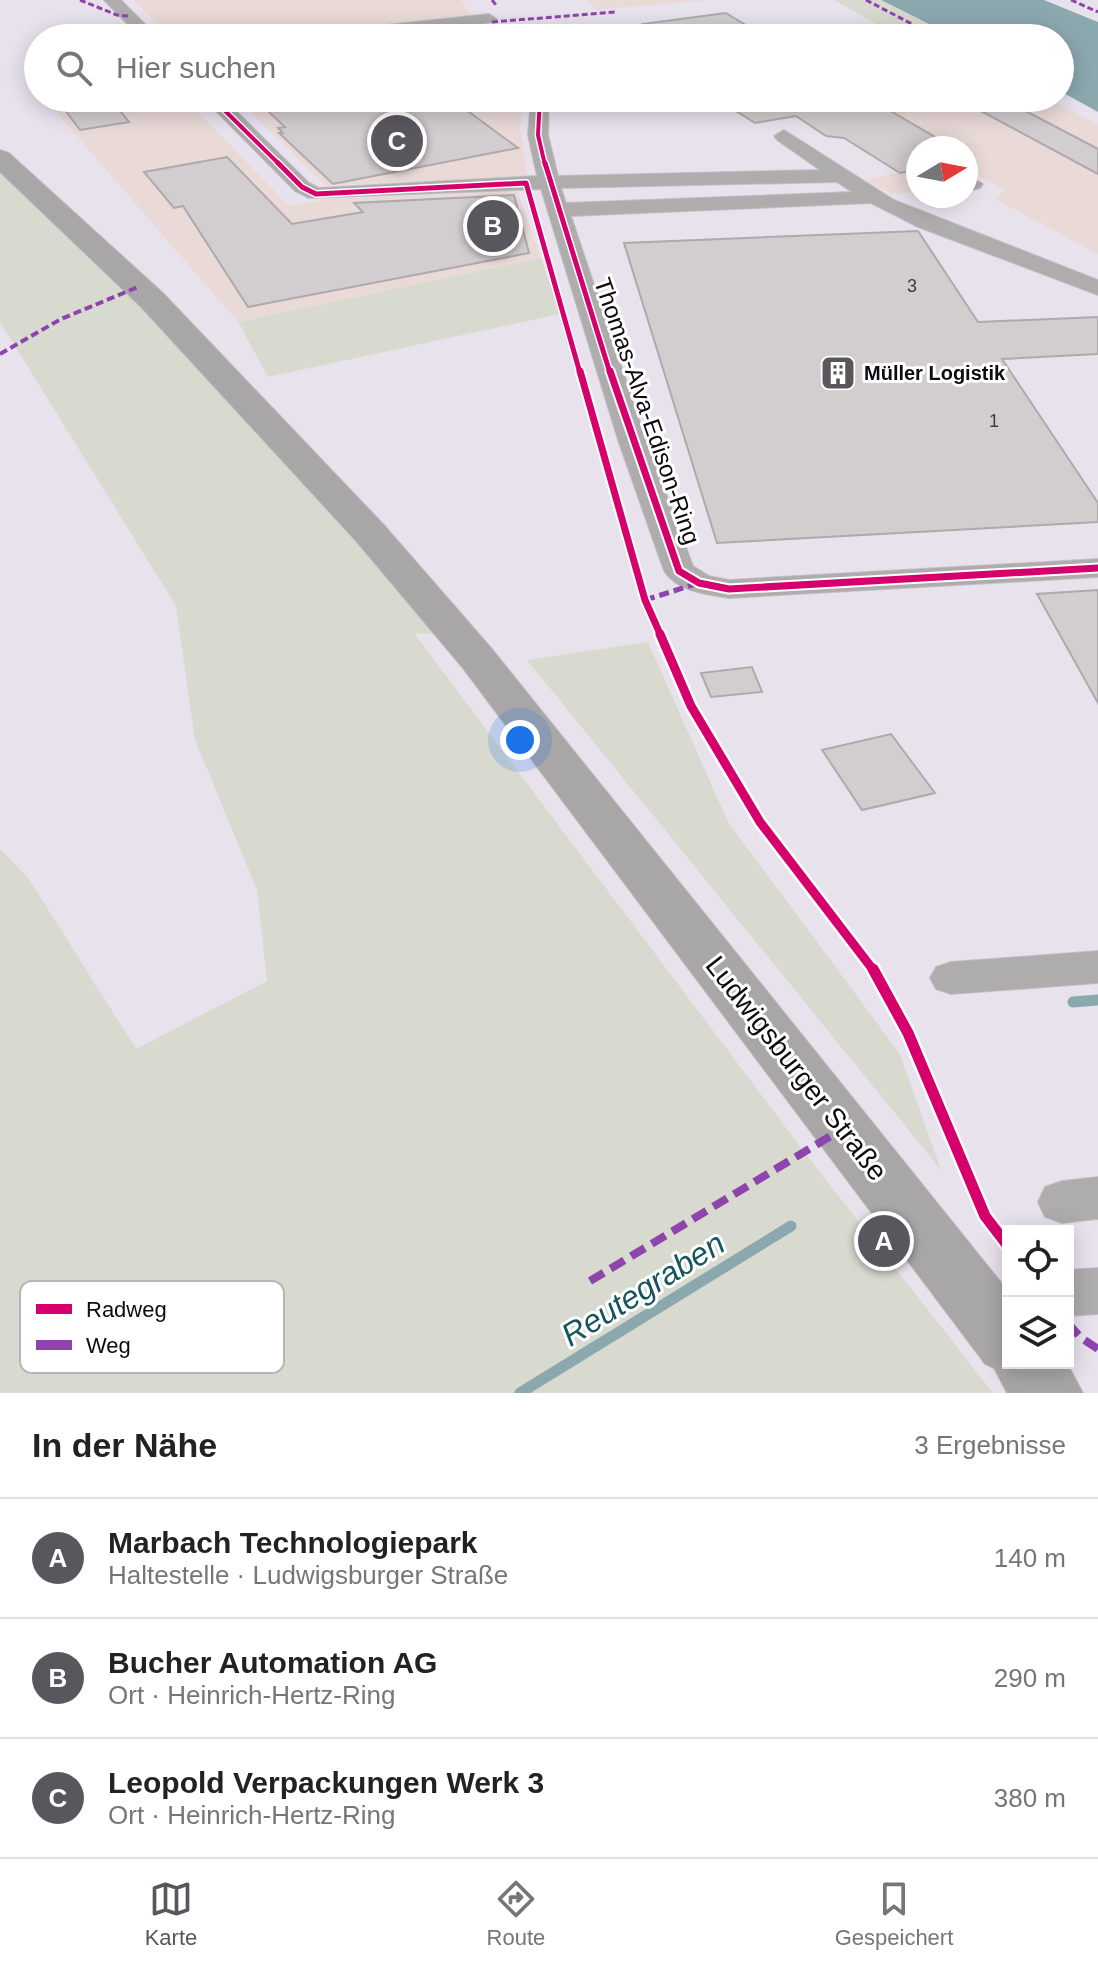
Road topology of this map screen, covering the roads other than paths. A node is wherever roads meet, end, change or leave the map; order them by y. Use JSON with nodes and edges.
{"nodes":[{"id":1,"x":112,"y":0,"type":"edge"},
{"id":2,"x":501,"y":1,"type":"edge"},
{"id":3,"x":483,"y":10,"type":"edge"},
{"id":4,"x":137,"y":24,"type":"edge"},
{"id":5,"x":397,"y":24,"type":"edge"},
{"id":6,"x":226,"y":112,"type":"edge"},
{"id":7,"x":539,"y":112,"type":"edge"},
{"id":8,"x":784,"y":136,"type":"dead end"},
{"id":9,"x":0,"y":158,"type":"edge"},
{"id":10,"x":841,"y":176,"type":"junction"},
{"id":11,"x":549,"y":182,"type":"junction"},
{"id":12,"x":906,"y":198,"type":"edge"},
{"id":13,"x":882,"y":200,"type":"junction"},
{"id":14,"x":558,"y":210,"type":"junction"},
{"id":15,"x":1098,"y":288,"type":"edge"},
{"id":16,"x":1098,"y":568,"type":"edge"},
{"id":17,"x":1098,"y":967,"type":"edge"},
{"id":18,"x":951,"y":978,"type":"dead end"},
{"id":19,"x":1098,"y":1291,"type":"edge"},
{"id":20,"x":1074,"y":1293,"type":"edge"},
{"id":21,"x":1002,"y":1326,"type":"edge"},
{"id":22,"x":1032,"y":1369,"type":"edge"},
{"id":23,"x":1049,"y":1393,"type":"edge"}],
"edges":[{"from":1,"to":4,"type":"street"},
{"from":2,"to":3,"type":"street"},
{"from":3,"to":5,"type":"street"},
{"from":6,"to":11,"type":"street"},
{"from":7,"to":11,"type":"street","name":"Thomas-Alva-Edison-Ring"},
{"from":8,"to":10,"type":"street"},
{"from":9,"to":21,"type":"main road","name":"Ludwigsburger Straße"},
{"from":10,"to":11,"type":"street"},
{"from":10,"to":13,"type":"street"},
{"from":11,"to":14,"type":"street","name":"Thomas-Alva-Edison-Ring"},
{"from":12,"to":13,"type":"street"},
{"from":13,"to":14,"type":"street"},
{"from":13,"to":15,"type":"street"},
{"from":14,"to":16,"type":"street","name":"Thomas-Alva-Edison-Ring"},
{"from":17,"to":18,"type":"street"},
{"from":19,"to":20,"type":"street"},
{"from":22,"to":23,"type":"main road","name":"Ludwigsburger Straße"}]}
